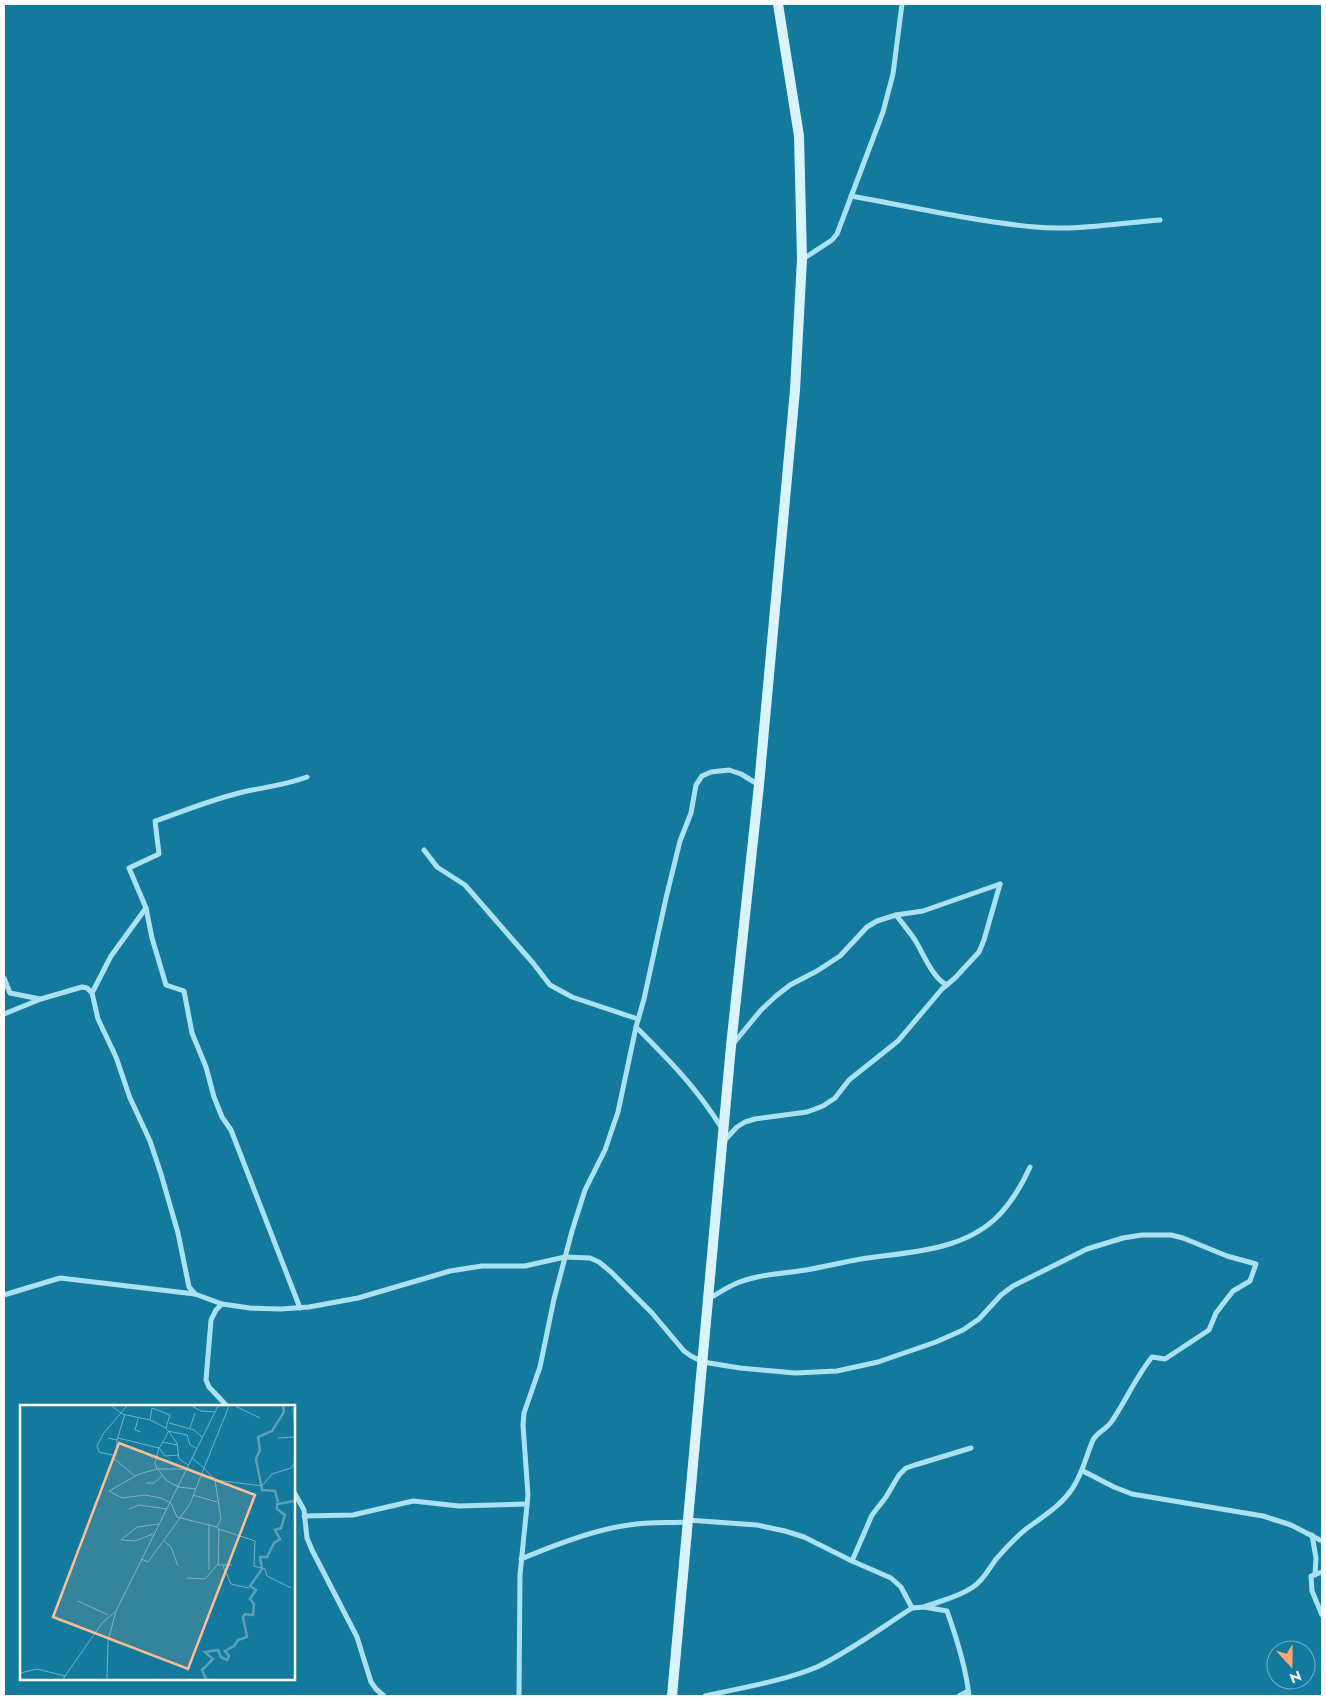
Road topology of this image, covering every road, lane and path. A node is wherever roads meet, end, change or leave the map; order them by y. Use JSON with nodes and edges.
{"nodes":[{"id":1,"x":778,"y":4,"type":"edge"},
{"id":2,"x":902,"y":4,"type":"edge"},
{"id":3,"x":851,"y":196,"type":"junction"},
{"id":4,"x":1160,"y":220,"type":"dead end"},
{"id":5,"x":802,"y":259,"type":"junction"},
{"id":6,"x":307,"y":777,"type":"dead end"},
{"id":7,"x":760,"y":785,"type":"junction"},
{"id":8,"x":424,"y":850,"type":"dead end"},
{"id":9,"x":146,"y":908,"type":"junction"},
{"id":10,"x":896,"y":915,"type":"junction"},
{"id":11,"x":4,"y":978,"type":"edge"},
{"id":12,"x":947,"y":985,"type":"junction"},
{"id":13,"x":92,"y":993,"type":"junction"},
{"id":14,"x":41,"y":999,"type":"junction"},
{"id":15,"x":4,"y":1014,"type":"edge"},
{"id":16,"x":638,"y":1019,"type":"junction"},
{"id":17,"x":636,"y":1028,"type":"junction"},
{"id":18,"x":731,"y":1046,"type":"junction"},
{"id":19,"x":724,"y":1130,"type":"junction"},
{"id":20,"x":722,"y":1143,"type":"junction"},
{"id":21,"x":1030,"y":1167,"type":"dead end"},
{"id":22,"x":565,"y":1257,"type":"junction"},
{"id":23,"x":195,"y":1294,"type":"junction"},
{"id":24,"x":4,"y":1295,"type":"edge"},
{"id":25,"x":708,"y":1298,"type":"junction"},
{"id":26,"x":222,"y":1304,"type":"junction"},
{"id":27,"x":300,"y":1308,"type":"junction"},
{"id":28,"x":703,"y":1362,"type":"junction"},
{"id":29,"x":226,"y":1405,"type":"edge"},
{"id":30,"x":971,"y":1448,"type":"dead end"},
{"id":31,"x":1082,"y":1471,"type":"junction"},
{"id":32,"x":295,"y":1493,"type":"edge"},
{"id":33,"x":527,"y":1504,"type":"junction"},
{"id":34,"x":304,"y":1516,"type":"junction"},
{"id":35,"x":687,"y":1521,"type":"junction"},
{"id":36,"x":1312,"y":1534,"type":"junction"},
{"id":37,"x":1322,"y":1541,"type":"edge"},
{"id":38,"x":521,"y":1560,"type":"junction"},
{"id":39,"x":852,"y":1561,"type":"junction"},
{"id":40,"x":1322,"y":1572,"type":"edge"},
{"id":41,"x":1315,"y":1575,"type":"junction"},
{"id":42,"x":924,"y":1607,"type":"junction"},
{"id":43,"x":912,"y":1608,"type":"junction"},
{"id":44,"x":1322,"y":1615,"type":"edge"},
{"id":45,"x":969,"y":1694,"type":"edge"},
{"id":46,"x":384,"y":1696,"type":"edge"},
{"id":47,"x":519,"y":1696,"type":"edge"},
{"id":48,"x":672,"y":1696,"type":"edge"},
{"id":49,"x":705,"y":1696,"type":"edge"},
{"id":50,"x":959,"y":1696,"type":"edge"}],
"edges":[{"from":1,"to":5,"type":"main road"},
{"from":2,"to":3,"type":"street"},
{"from":3,"to":4,"type":"street"},
{"from":3,"to":5,"type":"street"},
{"from":5,"to":7,"type":"main road"},
{"from":6,"to":9,"type":"street"},
{"from":7,"to":16,"type":"street"},
{"from":7,"to":18,"type":"main road"},
{"from":8,"to":16,"type":"street"},
{"from":9,"to":13,"type":"street"},
{"from":9,"to":27,"type":"street"},
{"from":10,"to":12,"type":"street"},
{"from":10,"to":12,"type":"street"},
{"from":10,"to":18,"type":"street"},
{"from":11,"to":14,"type":"street"},
{"from":12,"to":20,"type":"street"},
{"from":13,"to":14,"type":"street"},
{"from":13,"to":23,"type":"street"},
{"from":14,"to":15,"type":"street"},
{"from":16,"to":17,"type":"street"},
{"from":17,"to":19,"type":"street"},
{"from":17,"to":22,"type":"street"},
{"from":18,"to":19,"type":"main road"},
{"from":19,"to":20,"type":"main road"},
{"from":20,"to":25,"type":"main road"},
{"from":21,"to":25,"type":"street"},
{"from":22,"to":27,"type":"street"},
{"from":22,"to":28,"type":"street"},
{"from":22,"to":33,"type":"street"},
{"from":23,"to":24,"type":"street"},
{"from":23,"to":26,"type":"street"},
{"from":25,"to":28,"type":"main road"},
{"from":26,"to":27,"type":"street"},
{"from":26,"to":29,"type":"street"},
{"from":28,"to":31,"type":"street"},
{"from":28,"to":35,"type":"main road"},
{"from":30,"to":39,"type":"street"},
{"from":31,"to":36,"type":"street"},
{"from":31,"to":42,"type":"street"},
{"from":32,"to":34,"type":"street"},
{"from":33,"to":34,"type":"street"},
{"from":33,"to":38,"type":"street"},
{"from":34,"to":46,"type":"street"},
{"from":35,"to":38,"type":"street"},
{"from":35,"to":39,"type":"street"},
{"from":35,"to":48,"type":"main road"},
{"from":36,"to":37,"type":"street"},
{"from":36,"to":41,"type":"street"},
{"from":38,"to":47,"type":"street"},
{"from":39,"to":43,"type":"street"},
{"from":40,"to":41,"type":"street"},
{"from":41,"to":44,"type":"street"},
{"from":42,"to":43,"type":"street"},
{"from":42,"to":45,"type":"street"},
{"from":43,"to":49,"type":"street"},
{"from":45,"to":50,"type":"street"}]}
